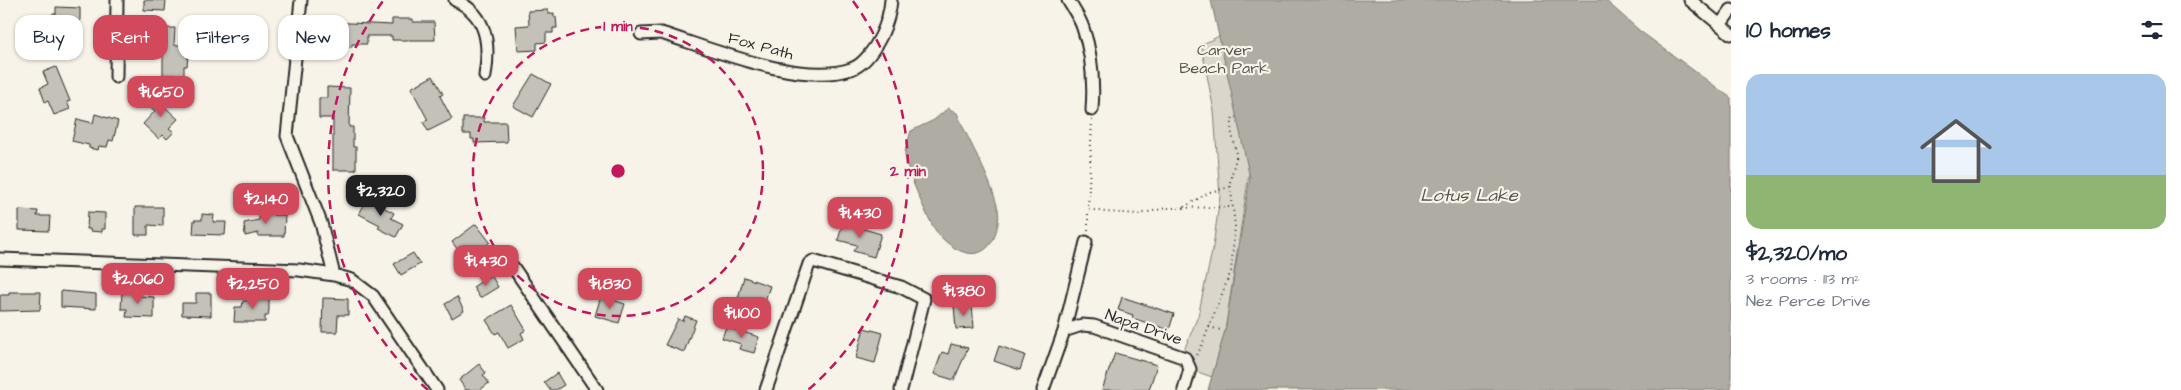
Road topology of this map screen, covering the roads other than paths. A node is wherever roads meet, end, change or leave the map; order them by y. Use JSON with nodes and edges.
{"nodes":[{"id":1,"x":118,"y":0,"type":"edge"},
{"id":2,"x":301,"y":0,"type":"edge"},
{"id":3,"x":455,"y":0,"type":"edge"},
{"id":4,"x":891,"y":0,"type":"edge"},
{"id":5,"x":1068,"y":0,"type":"edge"},
{"id":6,"x":1690,"y":0,"type":"edge"},
{"id":7,"x":1731,"y":10,"type":"edge"},
{"id":8,"x":1720,"y":25,"type":"junction"},
{"id":9,"x":641,"y":34,"type":"dead end"},
{"id":10,"x":1731,"y":34,"type":"edge"},
{"id":11,"x":484,"y":76,"type":"dead end"},
{"id":12,"x":116,"y":77,"type":"dead end"},
{"id":13,"x":1092,"y":110,"type":"road end"},
{"id":14,"x":1086,"y":242,"type":"road end"},
{"id":15,"x":0,"y":259,"type":"edge"},
{"id":16,"x":513,"y":267,"type":"dead end"},
{"id":17,"x":334,"y":275,"type":"junction"},
{"id":18,"x":1064,"y":331,"type":"junction"},
{"id":19,"x":437,"y":390,"type":"edge"},
{"id":20,"x":597,"y":390,"type":"edge"},
{"id":21,"x":766,"y":390,"type":"edge"},
{"id":22,"x":900,"y":390,"type":"edge"},
{"id":23,"x":1043,"y":390,"type":"edge"},
{"id":24,"x":1184,"y":390,"type":"edge"}],
"edges":[{"from":1,"to":12,"type":"street"},
{"from":2,"to":17,"type":"street"},
{"from":3,"to":11,"type":"street"},
{"from":4,"to":9,"type":"street","name":"Fox Path"},
{"from":5,"to":13,"type":"street"},
{"from":6,"to":8,"type":"street"},
{"from":7,"to":8,"type":"street"},
{"from":8,"to":10,"type":"street"},
{"from":14,"to":18,"type":"street"},
{"from":15,"to":17,"type":"street"},
{"from":16,"to":20,"type":"street"},
{"from":17,"to":19,"type":"street"},
{"from":18,"to":23,"type":"street"},
{"from":18,"to":24,"type":"street","name":"Napa Drive"},
{"from":21,"to":22,"type":"street"}]}
